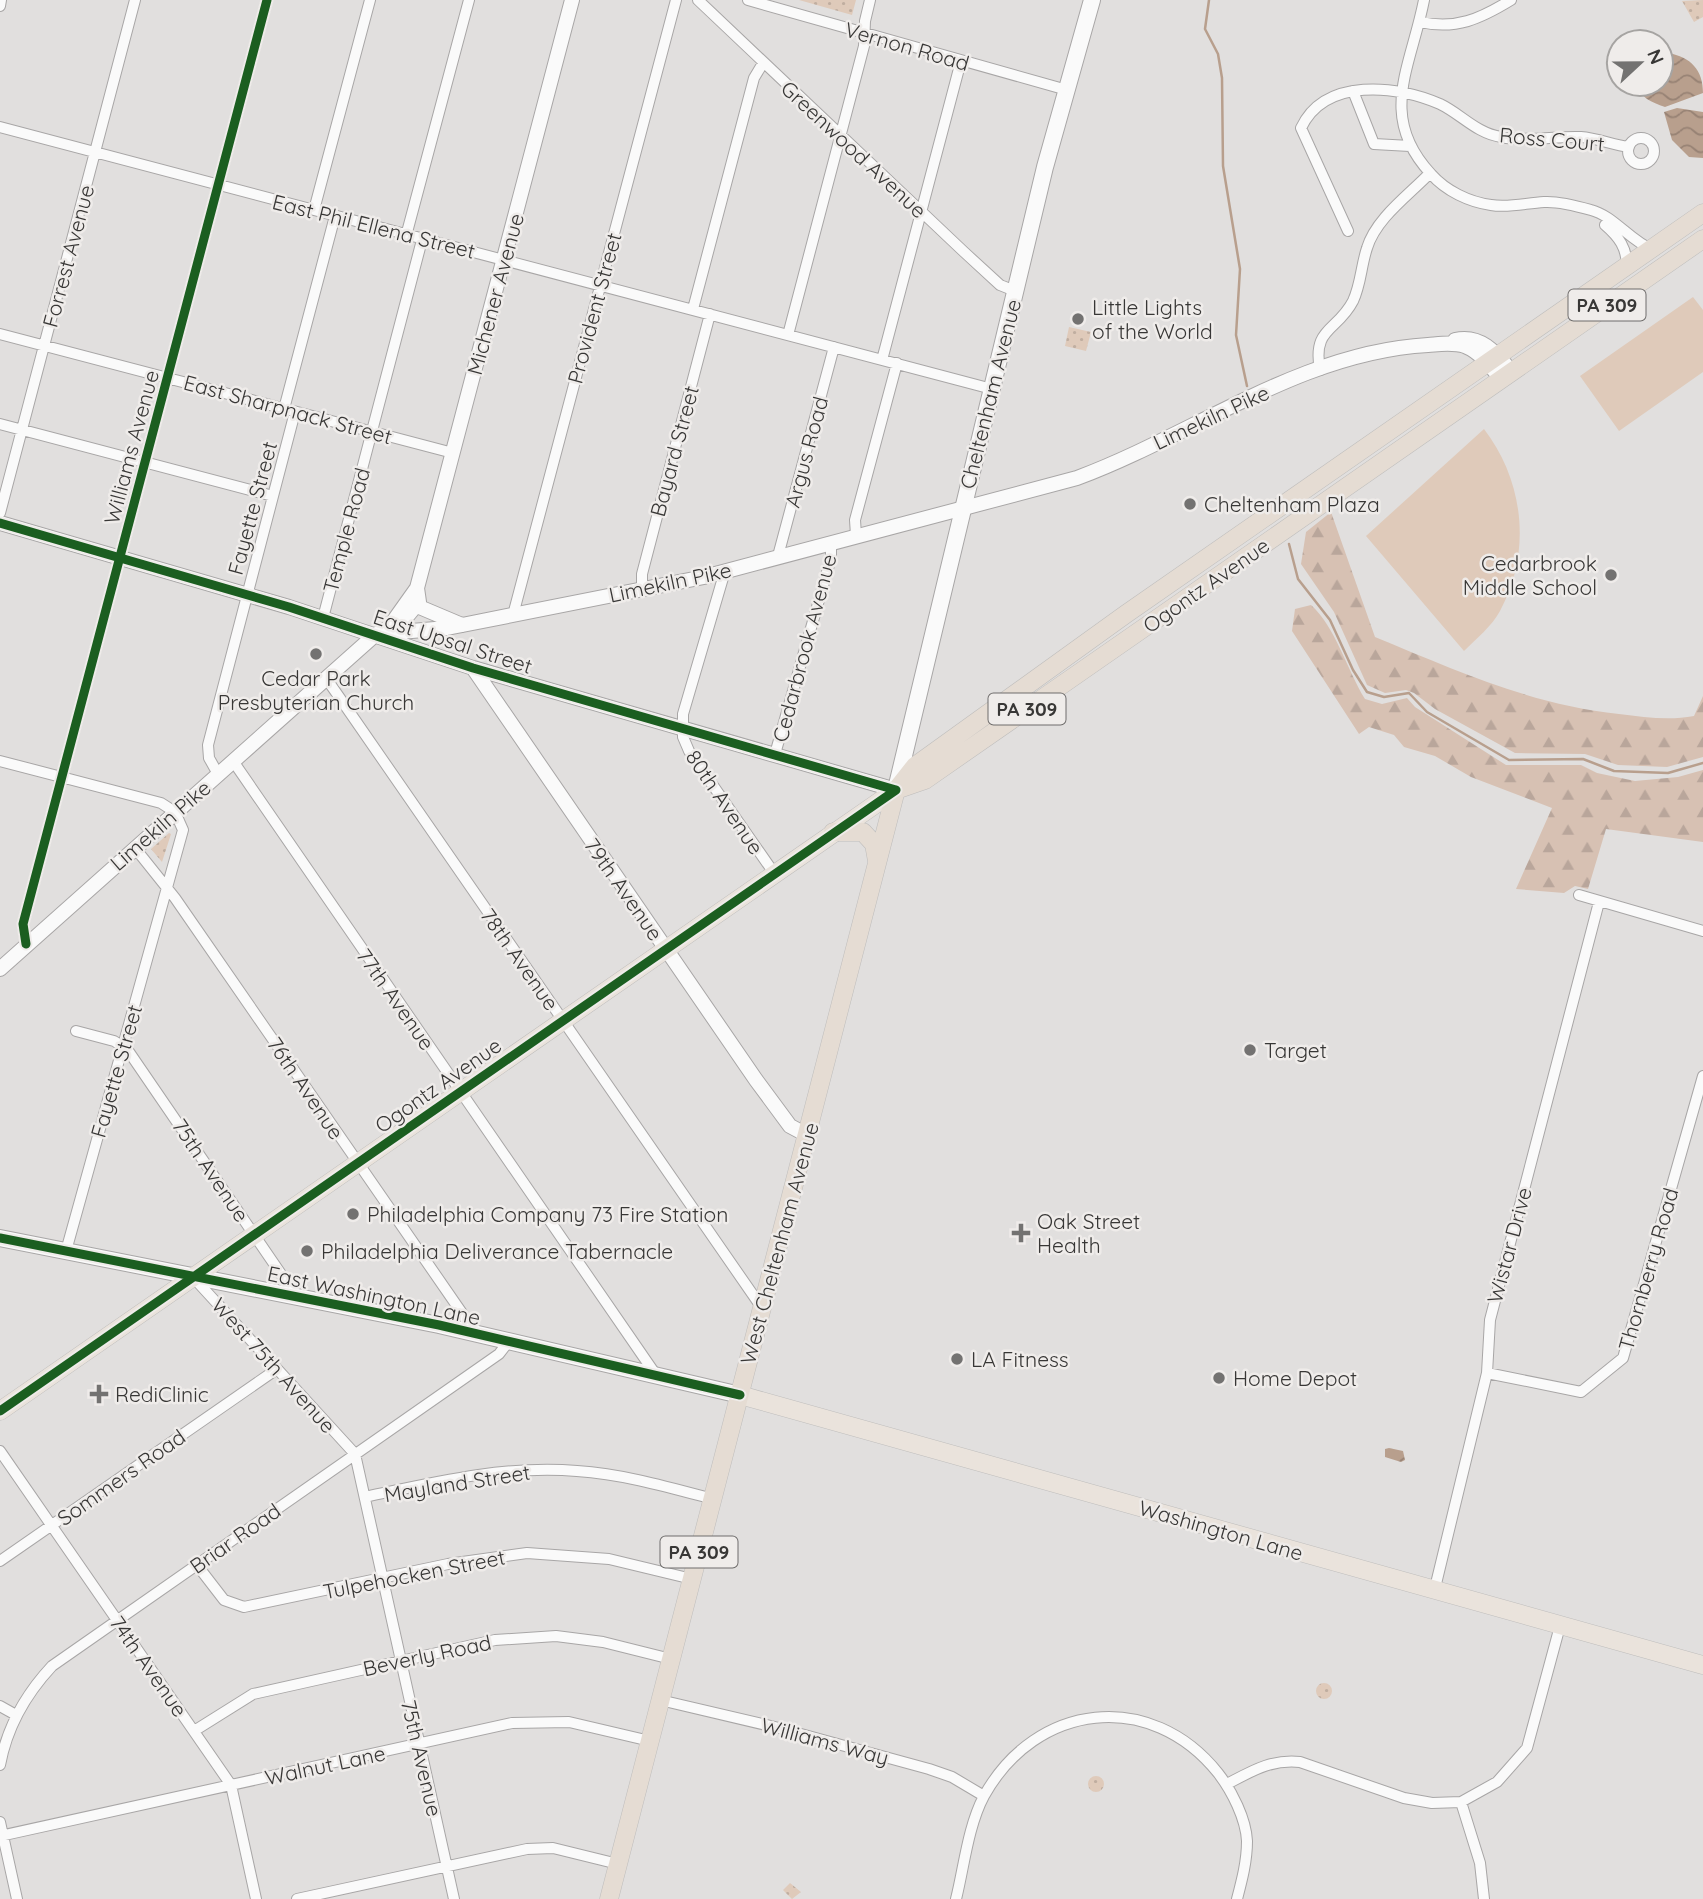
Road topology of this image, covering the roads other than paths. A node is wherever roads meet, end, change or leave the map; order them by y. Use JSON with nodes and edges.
{"nodes":[{"id":1,"x":1,"y":0,"type":"edge"},
{"id":2,"x":135,"y":0,"type":"edge"},
{"id":3,"x":267,"y":0,"type":"edge"},
{"id":4,"x":370,"y":0,"type":"edge"},
{"id":5,"x":469,"y":0,"type":"edge"},
{"id":6,"x":572,"y":0,"type":"edge"},
{"id":7,"x":676,"y":0,"type":"edge"},
{"id":8,"x":698,"y":0,"type":"edge"},
{"id":9,"x":748,"y":0,"type":"edge"},
{"id":10,"x":870,"y":0,"type":"edge"},
{"id":11,"x":1092,"y":0,"type":"edge"},
{"id":12,"x":1424,"y":0,"type":"edge"},
{"id":13,"x":1511,"y":0,"type":"edge"},
{"id":14,"x":0,"y":6,"type":"edge"},
{"id":15,"x":1420,"y":22,"type":"junction"},
{"id":16,"x":864,"y":33,"type":"junction"},
{"id":17,"x":961,"y":61,"type":"junction"},
{"id":18,"x":763,"y":63,"type":"junction"},
{"id":19,"x":1067,"y":90,"type":"junction"},
{"id":20,"x":1353,"y":91,"type":"junction"},
{"id":21,"x":1402,"y":92,"type":"junction"},
{"id":22,"x":0,"y":127,"type":"edge"},
{"id":23,"x":840,"y":136,"type":"junction"},
{"id":24,"x":1410,"y":146,"type":"junction"},
{"id":25,"x":1629,"y":147,"type":"dead end"},
{"id":26,"x":95,"y":152,"type":"junction"},
{"id":27,"x":1430,"y":173,"type":"junction"},
{"id":28,"x":218,"y":184,"type":"junction"},
{"id":29,"x":1584,"y":209,"type":"junction"},
{"id":30,"x":314,"y":210,"type":"junction"},
{"id":31,"x":921,"y":212,"type":"junction"},
{"id":32,"x":1703,"y":214,"type":"edge"},
{"id":33,"x":335,"y":216,"type":"junction"},
{"id":34,"x":1348,"y":231,"type":"dead end"},
{"id":35,"x":406,"y":236,"type":"junction"},
{"id":36,"x":1703,"y":239,"type":"edge"},
{"id":37,"x":422,"y":240,"type":"junction"},
{"id":38,"x":1653,"y":250,"type":"junction"},
{"id":39,"x":504,"y":260,"type":"junction"},
{"id":40,"x":1627,"y":267,"type":"junction"},
{"id":41,"x":600,"y":285,"type":"junction"},
{"id":42,"x":1015,"y":291,"type":"junction"},
{"id":43,"x":693,"y":309,"type":"junction"},
{"id":44,"x":710,"y":314,"type":"junction"},
{"id":45,"x":0,"y":334,"type":"edge"},
{"id":46,"x":789,"y":334,"type":"junction"},
{"id":47,"x":44,"y":345,"type":"junction"},
{"id":48,"x":834,"y":347,"type":"junction"},
{"id":49,"x":882,"y":360,"type":"junction"},
{"id":50,"x":897,"y":363,"type":"junction"},
{"id":51,"x":1500,"y":367,"type":"junction"},
{"id":52,"x":1320,"y":370,"type":"junction"},
{"id":53,"x":167,"y":378,"type":"junction"},
{"id":54,"x":992,"y":388,"type":"junction"},
{"id":55,"x":290,"y":410,"type":"junction"},
{"id":56,"x":0,"y":424,"type":"edge"},
{"id":57,"x":22,"y":430,"type":"junction"},
{"id":58,"x":372,"y":432,"type":"junction"},
{"id":59,"x":453,"y":453,"type":"junction"},
{"id":60,"x":145,"y":462,"type":"junction"},
{"id":61,"x":273,"y":496,"type":"junction"},
{"id":62,"x":961,"y":507,"type":"junction"},
{"id":63,"x":0,"y":513,"type":"edge"},
{"id":64,"x":0,"y":523,"type":"edge"},
{"id":65,"x":856,"y":535,"type":"junction"},
{"id":66,"x":831,"y":542,"type":"junction"},
{"id":67,"x":778,"y":556,"type":"junction"},
{"id":68,"x":120,"y":558,"type":"junction"},
{"id":69,"x":725,"y":571,"type":"junction"},
{"id":70,"x":417,"y":588,"type":"junction"},
{"id":71,"x":642,"y":589,"type":"junction"},
{"id":72,"x":247,"y":595,"type":"junction"},
{"id":73,"x":417,"y":606,"type":"junction"},
{"id":74,"x":513,"y":615,"type":"junction"},
{"id":75,"x":323,"y":618,"type":"junction"},
{"id":76,"x":462,"y":625,"type":"junction"},
{"id":77,"x":390,"y":626,"type":"junction"},
{"id":78,"x":376,"y":634,"type":"junction"},
{"id":79,"x":473,"y":668,"type":"junction"},
{"id":80,"x":326,"y":678,"type":"junction"},
{"id":81,"x":682,"y":727,"type":"junction"},
{"id":82,"x":775,"y":754,"type":"junction"},
{"id":83,"x":0,"y":761,"type":"edge"},
{"id":84,"x":233,"y":761,"type":"junction"},
{"id":85,"x":218,"y":774,"type":"junction"},
{"id":86,"x":62,"y":777,"type":"junction"},
{"id":87,"x":896,"y":790,"type":"junction"},
{"id":88,"x":175,"y":812,"type":"junction"},
{"id":89,"x":833,"y":832,"type":"junction"},
{"id":90,"x":135,"y":848,"type":"junction"},
{"id":91,"x":877,"y":861,"type":"junction"},
{"id":92,"x":774,"y":873,"type":"junction"},
{"id":93,"x":168,"y":888,"type":"junction"},
{"id":94,"x":1579,"y":895,"type":"dead end"},
{"id":95,"x":1599,"y":902,"type":"junction"},
{"id":96,"x":1703,"y":931,"type":"edge"},
{"id":97,"x":26,"y":944,"type":"junction"},
{"id":98,"x":665,"y":948,"type":"junction"},
{"id":99,"x":0,"y":969,"type":"edge"},
{"id":100,"x":562,"y":1020,"type":"junction"},
{"id":101,"x":76,"y":1031,"type":"dead end"},
{"id":102,"x":124,"y":1046,"type":"junction"},
{"id":103,"x":1703,"y":1076,"type":"edge"},
{"id":104,"x":460,"y":1091,"type":"junction"},
{"id":105,"x":807,"y":1135,"type":"junction"},
{"id":106,"x":357,"y":1162,"type":"junction"},
{"id":107,"x":255,"y":1234,"type":"junction"},
{"id":108,"x":0,"y":1238,"type":"edge"},
{"id":109,"x":66,"y":1251,"type":"junction"},
{"id":110,"x":193,"y":1277,"type":"junction"},
{"id":111,"x":296,"y":1296,"type":"junction"},
{"id":112,"x":762,"y":1308,"type":"junction"},
{"id":113,"x":471,"y":1332,"type":"junction"},
{"id":114,"x":509,"y":1341,"type":"junction"},
{"id":115,"x":277,"y":1369,"type":"junction"},
{"id":116,"x":1487,"y":1373,"type":"junction"},
{"id":117,"x":656,"y":1375,"type":"junction"},
{"id":118,"x":740,"y":1395,"type":"junction"},
{"id":119,"x":0,"y":1411,"type":"edge"},
{"id":120,"x":0,"y":1451,"type":"edge"},
{"id":121,"x":355,"y":1454,"type":"junction"},
{"id":122,"x":365,"y":1497,"type":"junction"},
{"id":123,"x":713,"y":1499,"type":"junction"},
{"id":124,"x":52,"y":1525,"type":"junction"},
{"id":125,"x":0,"y":1561,"type":"edge"},
{"id":126,"x":197,"y":1564,"type":"junction"},
{"id":127,"x":383,"y":1579,"type":"junction"},
{"id":128,"x":692,"y":1579,"type":"junction"},
{"id":129,"x":1434,"y":1591,"type":"junction"},
{"id":130,"x":117,"y":1620,"type":"junction"},
{"id":131,"x":1560,"y":1626,"type":"junction"},
{"id":132,"x":671,"y":1659,"type":"junction"},
{"id":133,"x":401,"y":1660,"type":"junction"},
{"id":134,"x":1703,"y":1665,"type":"edge"},
{"id":135,"x":660,"y":1700,"type":"junction"},
{"id":136,"x":0,"y":1706,"type":"edge"},
{"id":137,"x":16,"y":1715,"type":"junction"},
{"id":138,"x":194,"y":1731,"type":"junction"},
{"id":139,"x":650,"y":1741,"type":"junction"},
{"id":140,"x":419,"y":1744,"type":"junction"},
{"id":141,"x":0,"y":1765,"type":"edge"},
{"id":142,"x":1227,"y":1784,"type":"junction"},
{"id":143,"x":231,"y":1785,"type":"junction"},
{"id":144,"x":985,"y":1796,"type":"junction"},
{"id":145,"x":1461,"y":1802,"type":"junction"},
{"id":146,"x":0,"y":1822,"type":"edge"},
{"id":147,"x":1,"y":1836,"type":"edge"},
{"id":148,"x":618,"y":1864,"type":"junction"},
{"id":149,"x":446,"y":1866,"type":"junction"},
{"id":150,"x":17,"y":1899,"type":"edge"},
{"id":151,"x":256,"y":1899,"type":"edge"},
{"id":152,"x":297,"y":1899,"type":"edge"},
{"id":153,"x":454,"y":1899,"type":"edge"},
{"id":154,"x":609,"y":1899,"type":"edge"},
{"id":155,"x":956,"y":1899,"type":"edge"},
{"id":156,"x":1237,"y":1899,"type":"edge"},
{"id":157,"x":1484,"y":1899,"type":"edge"}],
"edges":[{"from":1,"to":14,"type":"street"},
{"from":2,"to":26,"type":"street","name":"Forrest Avenue"},
{"from":3,"to":28,"type":"street","name":"Williams Avenue"},
{"from":4,"to":30,"type":"street"},
{"from":5,"to":35,"type":"street"},
{"from":6,"to":39,"type":"street","name":"Michener Avenue"},
{"from":7,"to":41,"type":"street","name":"Provident Street"},
{"from":8,"to":18,"type":"street","name":"Greenwood Avenue"},
{"from":9,"to":16,"type":"street","name":"Vernon Road"},
{"from":10,"to":16,"type":"street"},
{"from":11,"to":19,"type":"main road","name":"Cheltenham Avenue"},
{"from":12,"to":15,"type":"street"},
{"from":13,"to":15,"type":"street"},
{"from":15,"to":21,"type":"street"},
{"from":16,"to":17,"type":"street","name":"Vernon Road"},
{"from":16,"to":23,"type":"street"},
{"from":17,"to":19,"type":"street","name":"Vernon Road"},
{"from":17,"to":31,"type":"street"},
{"from":18,"to":23,"type":"street","name":"Greenwood Avenue"},
{"from":18,"to":43,"type":"street"},
{"from":19,"to":42,"type":"main road","name":"Cheltenham Avenue"},
{"from":20,"to":21,"type":"street","name":"Ross Court"},
{"from":20,"to":24,"type":"street"},
{"from":20,"to":34,"type":"street"},
{"from":21,"to":24,"type":"street"},
{"from":21,"to":25,"type":"street","name":"Ross Court"},
{"from":22,"to":26,"type":"street","name":"East Phil Ellena Street"},
{"from":23,"to":31,"type":"street","name":"Greenwood Avenue"},
{"from":23,"to":46,"type":"street"},
{"from":24,"to":27,"type":"street"},
{"from":26,"to":28,"type":"street","name":"East Phil Ellena Street"},
{"from":26,"to":47,"type":"street","name":"Forrest Avenue"},
{"from":27,"to":29,"type":"street"},
{"from":27,"to":52,"type":"street"},
{"from":28,"to":30,"type":"street","name":"East Phil Ellena Street"},
{"from":28,"to":53,"type":"street","name":"Williams Avenue"},
{"from":29,"to":38,"type":"street"},
{"from":29,"to":40,"type":"street"},
{"from":30,"to":33,"type":"street","name":"East Phil Ellena Street"},
{"from":31,"to":42,"type":"street","name":"Greenwood Avenue"},
{"from":31,"to":49,"type":"street"},
{"from":32,"to":38,"type":"highway","number":"PA 309"},
{"from":33,"to":35,"type":"street","name":"East Phil Ellena Street"},
{"from":33,"to":55,"type":"street","name":"Fayette Street"},
{"from":35,"to":37,"type":"street","name":"East Phil Ellena Street"},
{"from":36,"to":51,"type":"highway","number":"PA 309"},
{"from":37,"to":39,"type":"street","name":"East Phil Ellena Street"},
{"from":37,"to":58,"type":"street","name":"Temple Road"},
{"from":38,"to":40,"type":"highway","number":"PA 309"},
{"from":39,"to":41,"type":"street","name":"East Phil Ellena Street"},
{"from":39,"to":59,"type":"street","name":"Michener Avenue"},
{"from":40,"to":51,"type":"highway","number":"PA 309"},
{"from":41,"to":43,"type":"street","name":"East Phil Ellena Street"},
{"from":41,"to":74,"type":"street","name":"Provident Street"},
{"from":42,"to":54,"type":"main road","name":"Cheltenham Avenue"},
{"from":43,"to":44,"type":"street","name":"East Phil Ellena Street"},
{"from":44,"to":46,"type":"street","name":"East Phil Ellena Street"},
{"from":44,"to":71,"type":"street","name":"Bayard Street"},
{"from":45,"to":47,"type":"street","name":"East Sharpnack Street"},
{"from":46,"to":48,"type":"street","name":"East Phil Ellena Street"},
{"from":47,"to":53,"type":"street","name":"East Sharpnack Street"},
{"from":47,"to":57,"type":"street","name":"Forrest Avenue"},
{"from":48,"to":49,"type":"street","name":"East Phil Ellena Street"},
{"from":48,"to":67,"type":"street","name":"Argus Road"},
{"from":49,"to":50,"type":"street","name":"East Phil Ellena Street"},
{"from":50,"to":54,"type":"street","name":"East Phil Ellena Street"},
{"from":50,"to":65,"type":"street","name":"Cedarbrook Avenue"},
{"from":51,"to":52,"type":"street","name":"Limekiln Pike"},
{"from":51,"to":87,"type":"highway","name":"Ogontz Avenue","number":"PA 309"},
{"from":52,"to":62,"type":"street","name":"Limekiln Pike"},
{"from":53,"to":55,"type":"street","name":"East Sharpnack Street"},
{"from":53,"to":60,"type":"street","name":"Williams Avenue"},
{"from":54,"to":62,"type":"main road","name":"Cheltenham Avenue"},
{"from":55,"to":58,"type":"street","name":"East Sharpnack Street"},
{"from":55,"to":61,"type":"street","name":"Fayette Street"},
{"from":56,"to":57,"type":"street"},
{"from":57,"to":60,"type":"street"},
{"from":57,"to":63,"type":"street","name":"Forrest Avenue"},
{"from":58,"to":59,"type":"street","name":"East Sharpnack Street"},
{"from":58,"to":75,"type":"street","name":"Temple Road"},
{"from":59,"to":70,"type":"street","name":"Michener Avenue"},
{"from":60,"to":61,"type":"street"},
{"from":60,"to":68,"type":"street","name":"Williams Avenue"},
{"from":61,"to":72,"type":"street","name":"Fayette Street"},
{"from":62,"to":65,"type":"street","name":"Limekiln Pike"},
{"from":62,"to":87,"type":"main road","name":"Cheltenham Avenue"},
{"from":64,"to":68,"type":"street","name":"East Upsal Street"},
{"from":65,"to":66,"type":"street","name":"Limekiln Pike"},
{"from":66,"to":67,"type":"street","name":"Limekiln Pike"},
{"from":66,"to":82,"type":"street","name":"Cedarbrook Avenue"},
{"from":67,"to":69,"type":"street","name":"Limekiln Pike"},
{"from":68,"to":72,"type":"street","name":"East Upsal Street"},
{"from":68,"to":86,"type":"street","name":"Williams Avenue"},
{"from":69,"to":71,"type":"street","name":"Limekiln Pike"},
{"from":69,"to":81,"type":"street"},
{"from":70,"to":73,"type":"street","name":"Michener Avenue"},
{"from":70,"to":77,"type":"street","name":"Michener Avenue"},
{"from":71,"to":74,"type":"street","name":"Limekiln Pike"},
{"from":72,"to":75,"type":"street","name":"East Upsal Street"},
{"from":72,"to":85,"type":"street","name":"Fayette Street"},
{"from":73,"to":76,"type":"street"},
{"from":73,"to":77,"type":"street","name":"Michener Avenue"},
{"from":74,"to":76,"type":"street","name":"Limekiln Pike"},
{"from":75,"to":78,"type":"street","name":"East Upsal Street"},
{"from":76,"to":78,"type":"street","name":"Limekiln Pike"},
{"from":77,"to":78,"type":"street","name":"Michener Avenue"},
{"from":78,"to":79,"type":"street","name":"East Upsal Street"},
{"from":78,"to":80,"type":"street","name":"Limekiln Pike"},
{"from":79,"to":81,"type":"street","name":"East Upsal Street"},
{"from":79,"to":98,"type":"street","name":"79th Avenue"},
{"from":80,"to":84,"type":"street","name":"Limekiln Pike"},
{"from":80,"to":100,"type":"street","name":"78th Avenue"},
{"from":81,"to":82,"type":"street","name":"East Upsal Street"},
{"from":81,"to":92,"type":"street","name":"80th Avenue"},
{"from":82,"to":87,"type":"street","name":"East Upsal Street"},
{"from":83,"to":86,"type":"street"},
{"from":84,"to":85,"type":"street","name":"Limekiln Pike"},
{"from":84,"to":104,"type":"street","name":"77th Avenue"},
{"from":85,"to":88,"type":"street","name":"Limekiln Pike"},
{"from":86,"to":88,"type":"street"},
{"from":86,"to":97,"type":"street","name":"Williams Avenue"},
{"from":87,"to":89,"type":"main road","name":"Ogontz Avenue"},
{"from":87,"to":91,"type":"highway","name":"West Cheltenham Avenue","number":"PA 309"},
{"from":88,"to":90,"type":"street","name":"Limekiln Pike"},
{"from":88,"to":93,"type":"street","name":"Fayette Street"},
{"from":89,"to":91,"type":"highway"},
{"from":89,"to":92,"type":"main road","name":"Ogontz Avenue"},
{"from":90,"to":93,"type":"street","name":"76th Avenue"},
{"from":90,"to":97,"type":"street","name":"Limekiln Pike"},
{"from":91,"to":105,"type":"highway","name":"West Cheltenham Avenue","number":"PA 309"},
{"from":92,"to":98,"type":"main road","name":"Ogontz Avenue"},
{"from":93,"to":102,"type":"street","name":"Fayette Street"},
{"from":93,"to":106,"type":"street","name":"76th Avenue"},
{"from":94,"to":95,"type":"street"},
{"from":95,"to":96,"type":"street"},
{"from":95,"to":116,"type":"street","name":"Wistar Drive"},
{"from":97,"to":99,"type":"street","name":"Limekiln Pike"},
{"from":98,"to":100,"type":"main road","name":"Ogontz Avenue"},
{"from":98,"to":105,"type":"street","name":"79th Avenue"},
{"from":100,"to":104,"type":"main road","name":"Ogontz Avenue"},
{"from":100,"to":112,"type":"street","name":"78th Avenue"},
{"from":101,"to":102,"type":"street"},
{"from":102,"to":107,"type":"street","name":"75th Avenue"},
{"from":102,"to":109,"type":"street","name":"Fayette Street"},
{"from":103,"to":116,"type":"street","name":"Thornberry Road"},
{"from":104,"to":106,"type":"main road","name":"Ogontz Avenue"},
{"from":104,"to":117,"type":"street","name":"77th Avenue"},
{"from":105,"to":112,"type":"highway","name":"West Cheltenham Avenue","number":"PA 309"},
{"from":106,"to":107,"type":"main road","name":"Ogontz Avenue"},
{"from":106,"to":113,"type":"street","name":"76th Avenue"},
{"from":107,"to":110,"type":"main road","name":"Ogontz Avenue"},
{"from":107,"to":111,"type":"street","name":"75th Avenue"},
{"from":108,"to":109,"type":"main road","name":"East Washington Lane"},
{"from":109,"to":110,"type":"main road","name":"East Washington Lane"},
{"from":110,"to":111,"type":"main road","name":"East Washington Lane"},
{"from":110,"to":115,"type":"street","name":"West 75th Avenue"},
{"from":110,"to":119,"type":"main road","name":"Ogontz Avenue"},
{"from":111,"to":113,"type":"main road","name":"East Washington Lane"},
{"from":112,"to":118,"type":"highway","name":"West Cheltenham Avenue","number":"PA 309"},
{"from":113,"to":114,"type":"main road","name":"East Washington Lane"},
{"from":114,"to":117,"type":"main road","name":"East Washington Lane"},
{"from":114,"to":121,"type":"street","name":"Briar Road"},
{"from":115,"to":121,"type":"street","name":"West 75th Avenue"},
{"from":115,"to":124,"type":"street","name":"Sommers Road"},
{"from":116,"to":129,"type":"street","name":"Wistar Drive"},
{"from":117,"to":118,"type":"main road","name":"East Washington Lane"},
{"from":118,"to":123,"type":"highway","name":"West Cheltenham Avenue","number":"PA 309"},
{"from":118,"to":129,"type":"main road","name":"Washington Lane"},
{"from":120,"to":124,"type":"street","name":"74th Avenue"},
{"from":121,"to":122,"type":"street","name":"75th Avenue"},
{"from":121,"to":126,"type":"street","name":"Briar Road"},
{"from":122,"to":123,"type":"street","name":"Mayland Street"},
{"from":122,"to":127,"type":"street","name":"75th Avenue"},
{"from":123,"to":128,"type":"highway","name":"West Cheltenham Avenue","number":"PA 309"},
{"from":124,"to":125,"type":"street","name":"Sommers Road"},
{"from":124,"to":130,"type":"street","name":"74th Avenue"},
{"from":126,"to":127,"type":"street","name":"Tulpehocken Street"},
{"from":126,"to":130,"type":"street","name":"Briar Road"},
{"from":127,"to":128,"type":"street","name":"Tulpehocken Street"},
{"from":127,"to":133,"type":"street","name":"75th Avenue"},
{"from":128,"to":132,"type":"highway","name":"West Cheltenham Avenue","number":"PA 309"},
{"from":129,"to":131,"type":"main road","name":"Washington Lane"},
{"from":130,"to":137,"type":"street","name":"Briar Road"},
{"from":130,"to":138,"type":"street","name":"74th Avenue"},
{"from":131,"to":134,"type":"main road","name":"Washington Lane"},
{"from":131,"to":145,"type":"street"},
{"from":132,"to":133,"type":"street","name":"Beverly Road"},
{"from":132,"to":135,"type":"highway","name":"West Cheltenham Avenue","number":"PA 309"},
{"from":133,"to":138,"type":"street","name":"Beverly Road"},
{"from":133,"to":140,"type":"street","name":"75th Avenue"},
{"from":135,"to":139,"type":"highway","name":"West Cheltenham Avenue","number":"PA 309"},
{"from":135,"to":144,"type":"street","name":"Williams Way"},
{"from":136,"to":137,"type":"street"},
{"from":137,"to":141,"type":"street","name":"Briar Road"},
{"from":138,"to":143,"type":"street","name":"74th Avenue"},
{"from":139,"to":140,"type":"street","name":"Walnut Lane"},
{"from":139,"to":148,"type":"highway","name":"West Cheltenham Avenue","number":"PA 309"},
{"from":140,"to":143,"type":"street","name":"Walnut Lane"},
{"from":140,"to":149,"type":"street","name":"75th Avenue"},
{"from":142,"to":144,"type":"street"},
{"from":142,"to":145,"type":"street"},
{"from":142,"to":156,"type":"street"},
{"from":143,"to":147,"type":"street","name":"Walnut Lane"},
{"from":143,"to":151,"type":"street","name":"74th Avenue"},
{"from":144,"to":155,"type":"street"},
{"from":145,"to":157,"type":"street"},
{"from":146,"to":147,"type":"street"},
{"from":147,"to":150,"type":"street"},
{"from":148,"to":149,"type":"street"},
{"from":148,"to":154,"type":"highway","name":"West Cheltenham Avenue","number":"PA 309"},
{"from":149,"to":152,"type":"street"},
{"from":149,"to":153,"type":"street","name":"75th Avenue"}]}
